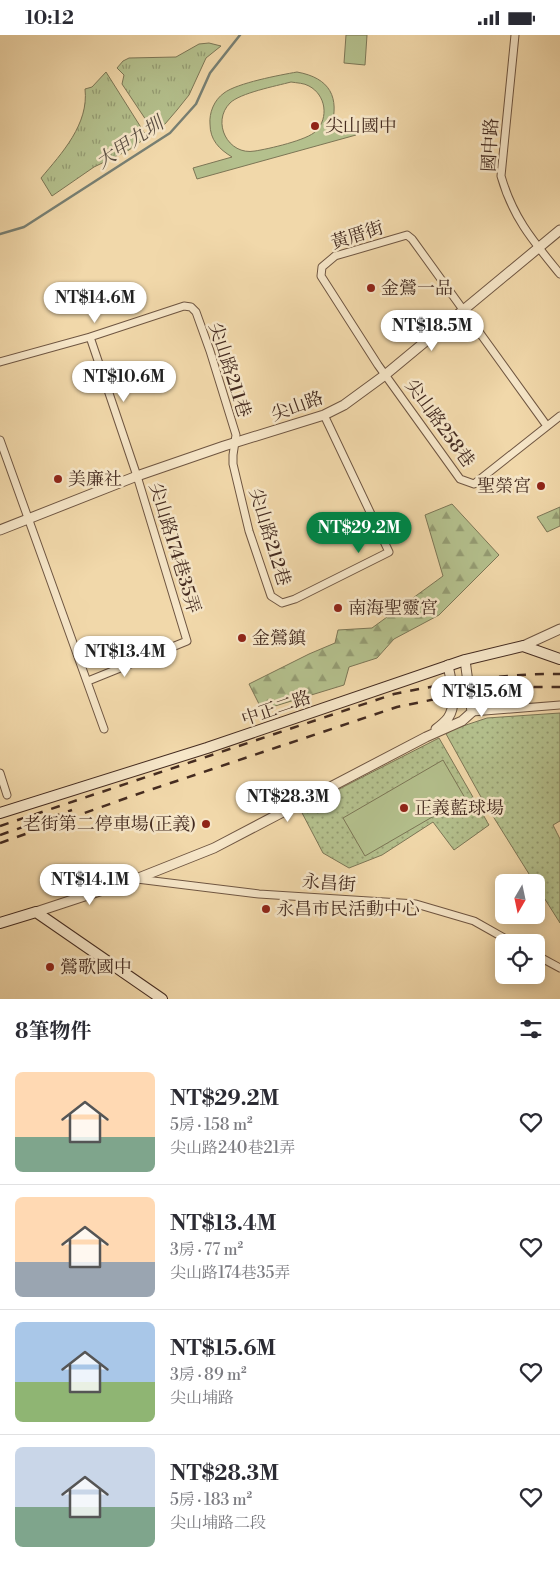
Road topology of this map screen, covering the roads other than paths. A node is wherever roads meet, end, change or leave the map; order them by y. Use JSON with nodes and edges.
{"nodes":[{"id":1,"x":515,"y":35,"type":"edge"},
{"id":2,"x":560,"y":230,"type":"edge"},
{"id":3,"x":538,"y":248,"type":"junction"},
{"id":4,"x":560,"y":274,"type":"edge"},
{"id":5,"x":463,"y":310,"type":"junction"},
{"id":6,"x":90,"y":337,"type":"junction"},
{"id":7,"x":0,"y":362,"type":"edge"},
{"id":8,"x":386,"y":375,"type":"junction"},
{"id":9,"x":324,"y":415,"type":"junction"},
{"id":10,"x":560,"y":416,"type":"edge"},
{"id":11,"x":547,"y":426,"type":"junction"},
{"id":12,"x":0,"y":440,"type":"edge"},
{"id":13,"x":234,"y":444,"type":"junction"},
{"id":14,"x":137,"y":477,"type":"junction"},
{"id":15,"x":29,"y":519,"type":"junction"},
{"id":16,"x":0,"y":530,"type":"edge"},
{"id":17,"x":560,"y":629,"type":"edge"},
{"id":18,"x":523,"y":646,"type":"junction"},
{"id":19,"x":560,"y":659,"type":"edge"},
{"id":20,"x":465,"y":660,"type":"junction"},
{"id":21,"x":448,"y":665,"type":"junction"},
{"id":22,"x":88,"y":681,"type":"junction"},
{"id":23,"x":560,"y":705,"type":"edge"},
{"id":24,"x":472,"y":712,"type":"junction"},
{"id":25,"x":104,"y":729,"type":"dead end"},
{"id":26,"x":426,"y":737,"type":"junction"},
{"id":27,"x":0,"y":773,"type":"edge"},
{"id":28,"x":7,"y":795,"type":"dead end"},
{"id":29,"x":0,"y":813,"type":"edge"},
{"id":30,"x":136,"y":879,"type":"junction"},
{"id":31,"x":36,"y":912,"type":"junction"},
{"id":32,"x":0,"y":923,"type":"edge"},
{"id":33,"x":497,"y":934,"type":"edge"},
{"id":34,"x":545,"y":960,"type":"edge"},
{"id":35,"x":560,"y":969,"type":"edge"},
{"id":36,"x":162,"y":999,"type":"edge"}],
"edges":[{"from":1,"to":3,"type":"street","name":"國中路"},
{"from":2,"to":3,"type":"street","name":"尖山路"},
{"from":3,"to":4,"type":"street","name":"國中路"},
{"from":3,"to":5,"type":"street","name":"尖山路"},
{"from":5,"to":8,"type":"street","name":"尖山路"},
{"from":5,"to":8,"type":"street","name":"黃厝街"},
{"from":5,"to":11,"type":"street"},
{"from":6,"to":7,"type":"street"},
{"from":6,"to":13,"type":"street","name":"尖山路211巷"},
{"from":6,"to":14,"type":"street"},
{"from":8,"to":9,"type":"street","name":"尖山路"},
{"from":8,"to":11,"type":"street","name":"尖山路258巷"},
{"from":9,"to":13,"type":"street","name":"尖山路"},
{"from":9,"to":13,"type":"street","name":"尖山路212巷"},
{"from":10,"to":11,"type":"street"},
{"from":12,"to":15,"type":"street"},
{"from":13,"to":14,"type":"street","name":"尖山路"},
{"from":14,"to":15,"type":"street","name":"尖山路"},
{"from":14,"to":22,"type":"street","name":"尖山路174巷35弄"},
{"from":15,"to":16,"type":"street","name":"尖山路"},
{"from":15,"to":22,"type":"street"},
{"from":17,"to":18,"type":"street","name":"中正二路"},
{"from":18,"to":19,"type":"main road"},
{"from":18,"to":20,"type":"main road","name":"中正二路"},
{"from":20,"to":21,"type":"main road","name":"中正二路"},
{"from":20,"to":24,"type":"street"},
{"from":21,"to":26,"type":"street"},
{"from":21,"to":29,"type":"main road","name":"中正二路"},
{"from":22,"to":25,"type":"street"},
{"from":23,"to":24,"type":"street"},
{"from":24,"to":26,"type":"street"},
{"from":26,"to":30,"type":"street"},
{"from":27,"to":28,"type":"street"},
{"from":30,"to":31,"type":"street"},
{"from":30,"to":33,"type":"street","name":"永昌街"},
{"from":31,"to":32,"type":"main road"},
{"from":31,"to":36,"type":"main road"},
{"from":34,"to":35,"type":"street"}]}
